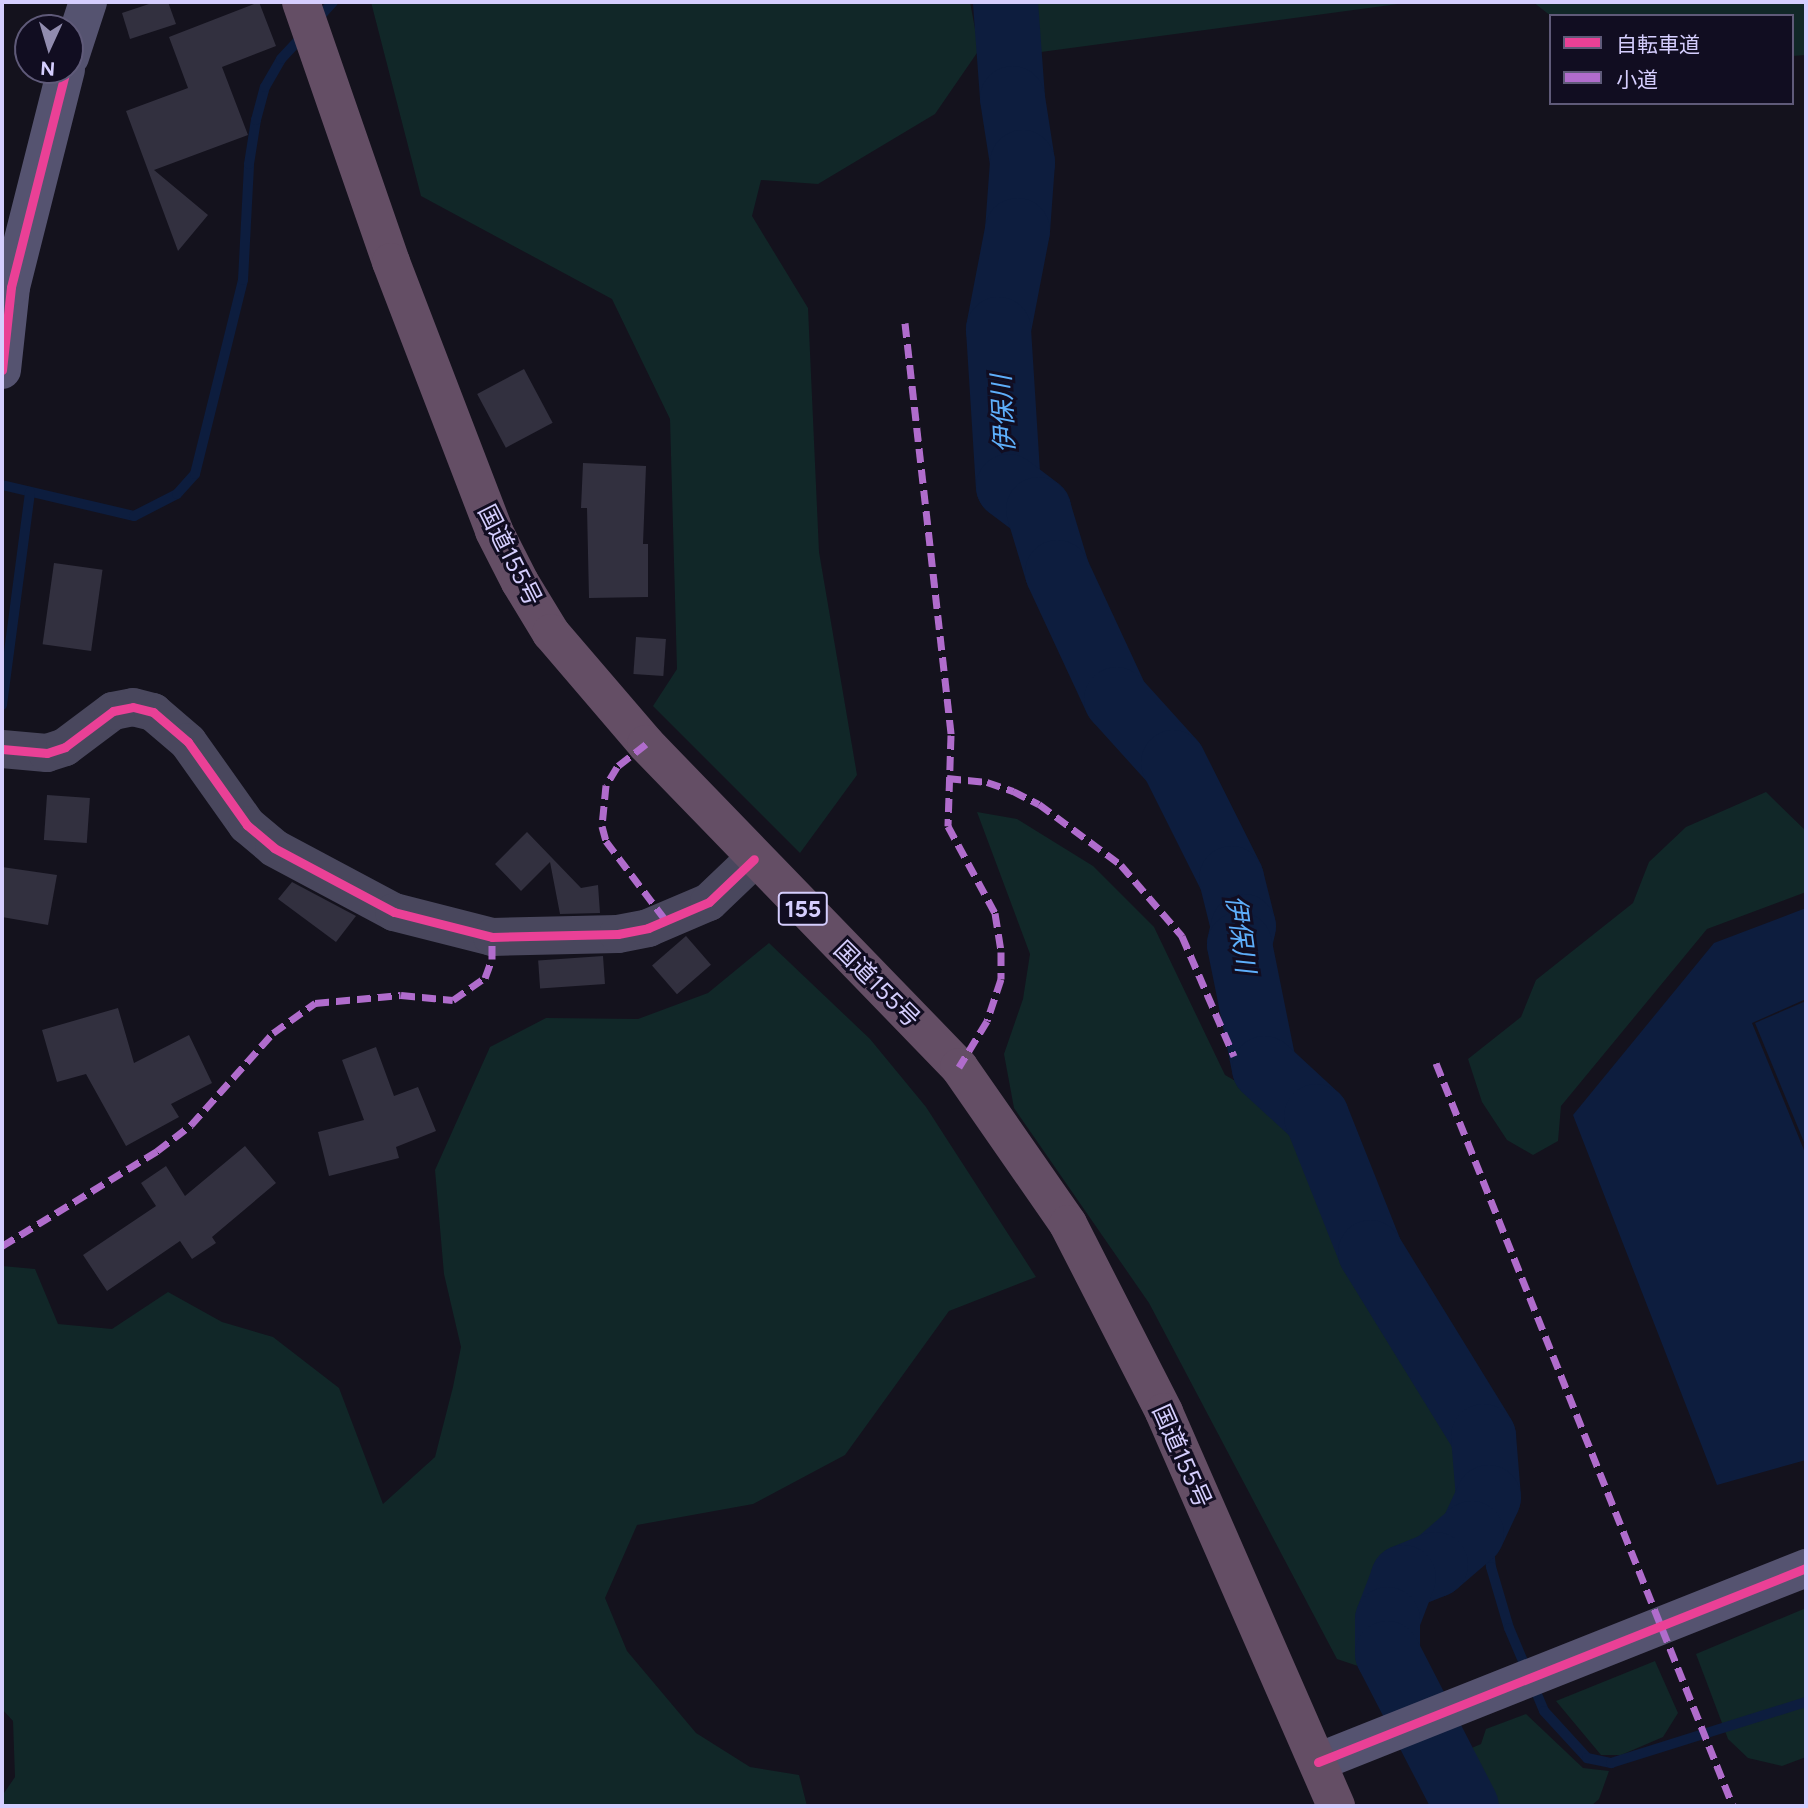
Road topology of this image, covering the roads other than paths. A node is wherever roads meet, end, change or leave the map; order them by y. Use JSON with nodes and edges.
{"nodes":[{"id":1,"x":300,"y":2,"type":"edge"},
{"id":2,"x":62,"y":84,"type":"edge"},
{"id":3,"x":2,"y":370,"type":"edge"},
{"id":4,"x":2,"y":749,"type":"edge"},
{"id":5,"x":754,"y":859,"type":"junction"},
{"id":6,"x":1806,"y":1568,"type":"edge"},
{"id":7,"x":1318,"y":1762,"type":"junction"},
{"id":8,"x":1336,"y":1806,"type":"edge"}],
"edges":[{"from":1,"to":5,"type":"highway","name":"国道155号","number":"155"},
{"from":2,"to":3,"type":"street"},
{"from":4,"to":5,"type":"street"},
{"from":5,"to":7,"type":"highway","name":"国道155号","number":"155"},
{"from":6,"to":7,"type":"street"},
{"from":7,"to":8,"type":"highway","name":"国道155号","number":"155"}]}
